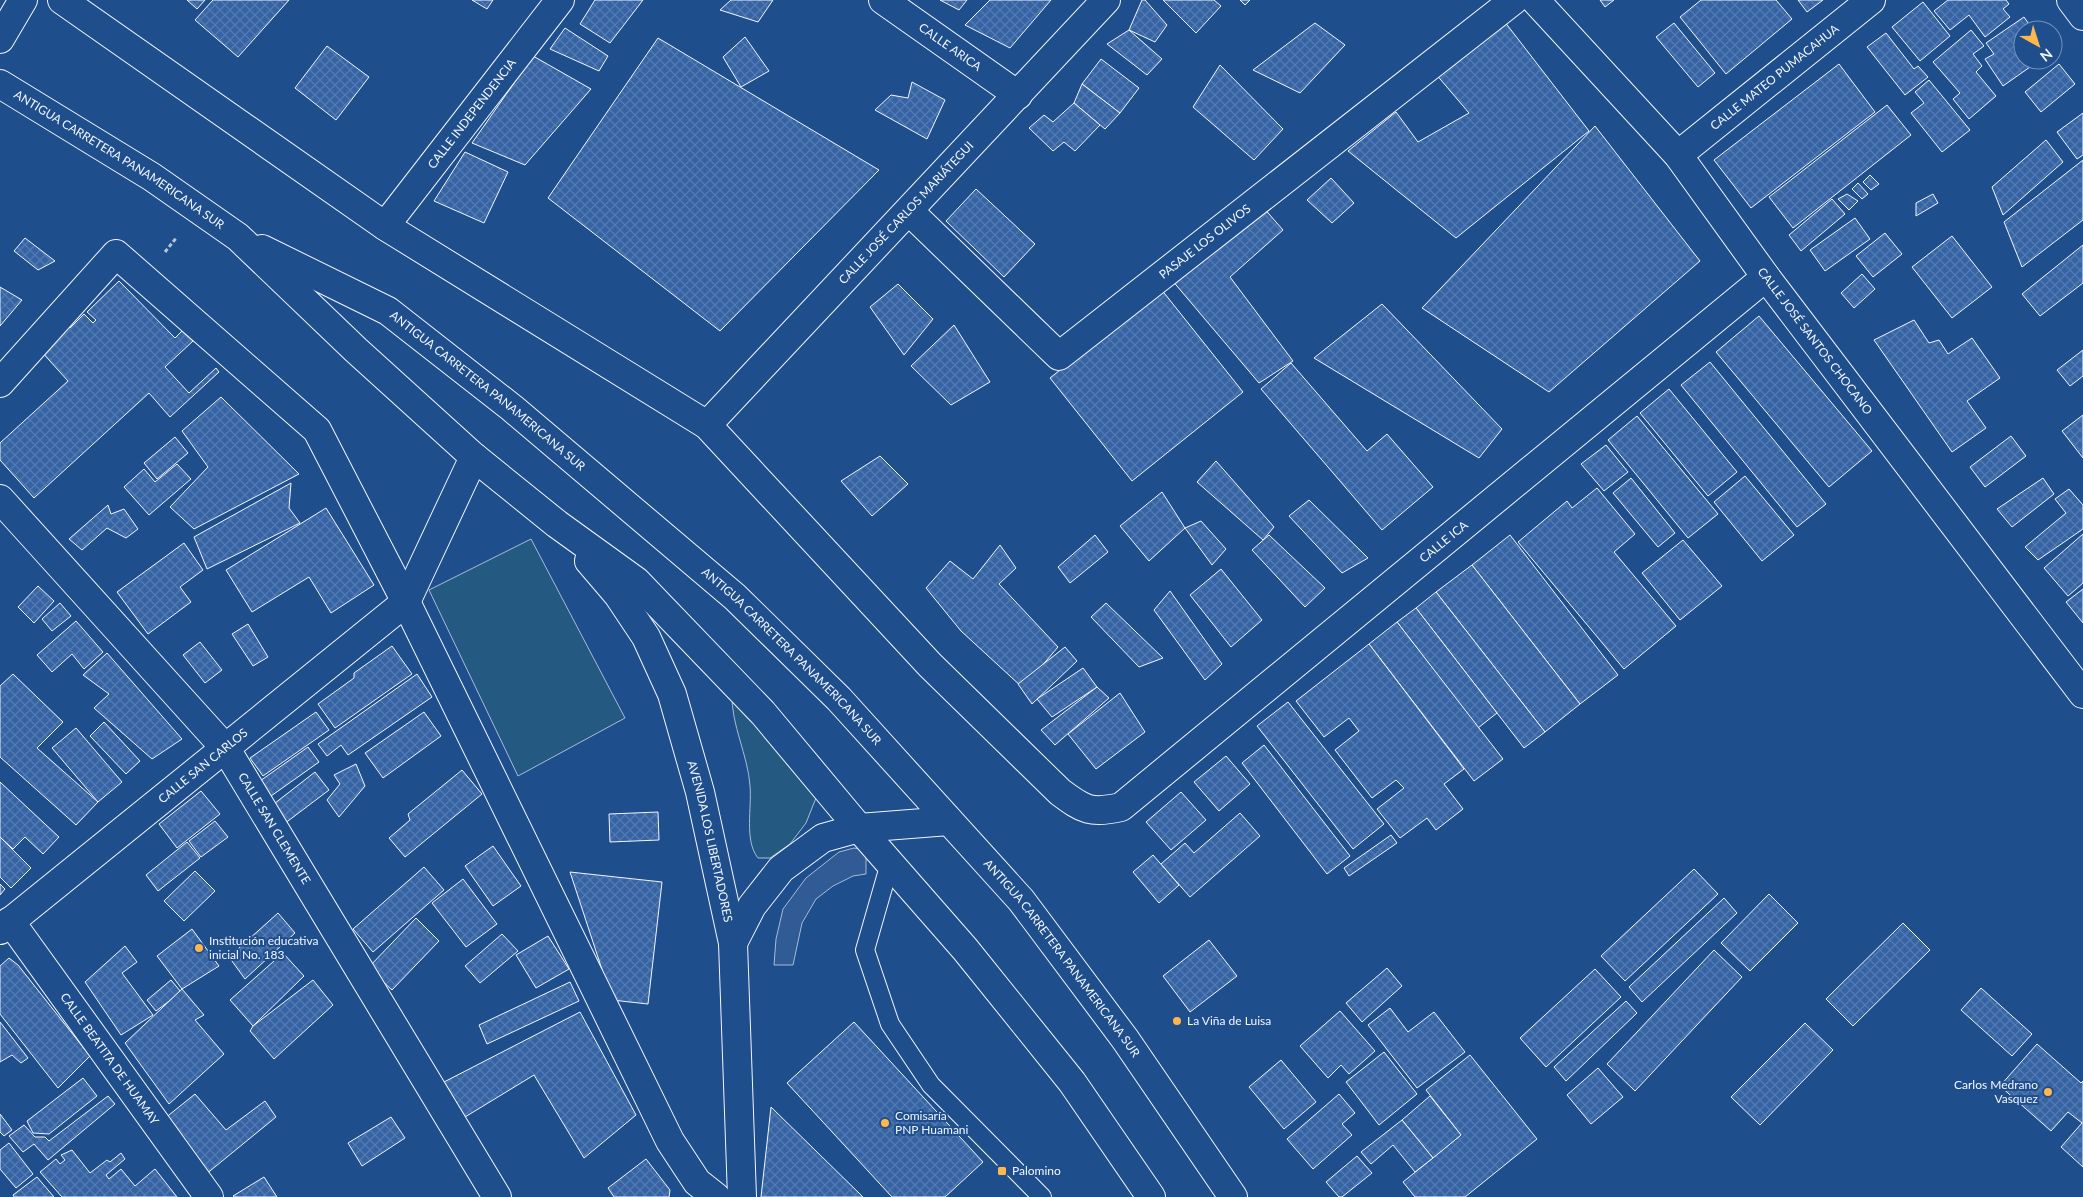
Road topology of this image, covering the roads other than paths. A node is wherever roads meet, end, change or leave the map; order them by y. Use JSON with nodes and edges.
{"nodes":[{"id":1,"x":23,"y":0,"type":"edge"},
{"id":2,"x":62,"y":0,"type":"edge"},
{"id":3,"x":560,"y":0,"type":"edge"},
{"id":4,"x":883,"y":0,"type":"edge"},
{"id":5,"x":1106,"y":0,"type":"edge"},
{"id":6,"x":1514,"y":0,"type":"edge"},
{"id":7,"x":1535,"y":0,"type":"edge"},
{"id":8,"x":1871,"y":0,"type":"edge"},
{"id":9,"x":2071,"y":0,"type":"edge"},
{"id":10,"x":2083,"y":16,"type":"edge"},
{"id":11,"x":0,"y":39,"type":"edge"},
{"id":12,"x":0,"y":84,"type":"edge"},
{"id":13,"x":1018,"y":96,"type":"junction"},
{"id":14,"x":1678,"y":155,"type":"junction"},
{"id":15,"x":909,"y":211,"type":"junction"},
{"id":16,"x":385,"y":226,"type":"junction"},
{"id":17,"x":238,"y":237,"type":"junction"},
{"id":18,"x":1766,"y":277,"type":"junction"},
{"id":19,"x":0,"y":383,"type":"edge"},
{"id":20,"x":707,"y":424,"type":"junction"},
{"id":21,"x":474,"y":457,"type":"junction"},
{"id":22,"x":0,"y":499,"type":"edge"},
{"id":23,"x":557,"y":524,"type":"junction"},
{"id":24,"x":406,"y":602,"type":"junction"},
{"id":25,"x":2083,"y":694,"type":"edge"},
{"id":26,"x":226,"y":749,"type":"junction"},
{"id":27,"x":949,"y":821,"type":"junction"},
{"id":28,"x":859,"y":828,"type":"junction"},
{"id":29,"x":890,"y":863,"type":"junction"},
{"id":30,"x":5,"y":926,"type":"edge"},
{"id":31,"x":733,"y":943,"type":"junction"},
{"id":32,"x":209,"y":1197,"type":"edge"},
{"id":33,"x":497,"y":1197,"type":"edge"},
{"id":34,"x":716,"y":1197,"type":"edge"},
{"id":35,"x":742,"y":1197,"type":"edge"},
{"id":36,"x":1042,"y":1197,"type":"edge"},
{"id":37,"x":1151,"y":1197,"type":"edge"},
{"id":38,"x":1233,"y":1197,"type":"edge"}],
"edges":[{"from":1,"to":11,"type":"main road"},
{"from":2,"to":16,"type":"main road"},
{"from":3,"to":16,"type":"main road","name":"CALLE INDEPENDENCIA"},
{"from":4,"to":13,"type":"main road","name":"CALLE ARICA"},
{"from":5,"to":13,"type":"main road","name":"CALLE JOSÉ CARLOS MARIÁTEGUI"},
{"from":6,"to":15,"type":"main road","name":"PASAJE LOS OLIVOS"},
{"from":7,"to":14,"type":"main road","name":"CALLE JOSÉ SANTOS CHOCANO"},
{"from":8,"to":14,"type":"main road","name":"CALLE MATEO PUMACAHUA"},
{"from":9,"to":10,"type":"main road"},
{"from":12,"to":17,"type":"main road","name":"ANTIGUA CARRETERA PANAMERICANA SUR"},
{"from":13,"to":15,"type":"main road","name":"CALLE JOSÉ CARLOS MARIÁTEGUI"},
{"from":14,"to":18,"type":"main road","name":"CALLE JOSÉ SANTOS CHOCANO"},
{"from":15,"to":20,"type":"main road","name":"CALLE JOSÉ CARLOS MARIÁTEGUI"},
{"from":16,"to":20,"type":"main road"},
{"from":17,"to":21,"type":"main road","name":"ANTIGUA CARRETERA PANAMERICANA SUR"},
{"from":17,"to":27,"type":"main road","name":"ANTIGUA CARRETERA PANAMERICANA SUR"},
{"from":18,"to":20,"type":"main road","name":"CALLE ICA"},
{"from":18,"to":25,"type":"main road","name":"CALLE JOSÉ SANTOS CHOCANO"},
{"from":19,"to":24,"type":"main road"},
{"from":21,"to":23,"type":"main road","name":"ANTIGUA CARRETERA PANAMERICANA SUR"},
{"from":21,"to":24,"type":"main road"},
{"from":22,"to":26,"type":"main road","name":"CALLE SAN CLEMENTE"},
{"from":23,"to":28,"type":"main road","name":"ANTIGUA CARRETERA PANAMERICANA SUR"},
{"from":23,"to":31,"type":"main road","name":"AVENIDA LOS LIBERTADORES"},
{"from":24,"to":26,"type":"main road","name":"CALLE SAN CARLOS"},
{"from":24,"to":34,"type":"main road"},
{"from":26,"to":30,"type":"main road","name":"CALLE SAN CARLOS"},
{"from":26,"to":33,"type":"main road","name":"CALLE SAN CLEMENTE"},
{"from":27,"to":28,"type":"main road"},
{"from":27,"to":38,"type":"main road","name":"ANTIGUA CARRETERA PANAMERICANA SUR"},
{"from":28,"to":29,"type":"main road","name":"ANTIGUA CARRETERA PANAMERICANA SUR"},
{"from":28,"to":31,"type":"main road"},
{"from":29,"to":36,"type":"lane"},
{"from":29,"to":37,"type":"main road","name":"ANTIGUA CARRETERA PANAMERICANA SUR"},
{"from":30,"to":32,"type":"main road","name":"CALLE BEATITA DE HUAMAY"},
{"from":31,"to":35,"type":"main road","name":"AVENIDA LOS LIBERTADORES"}]}
